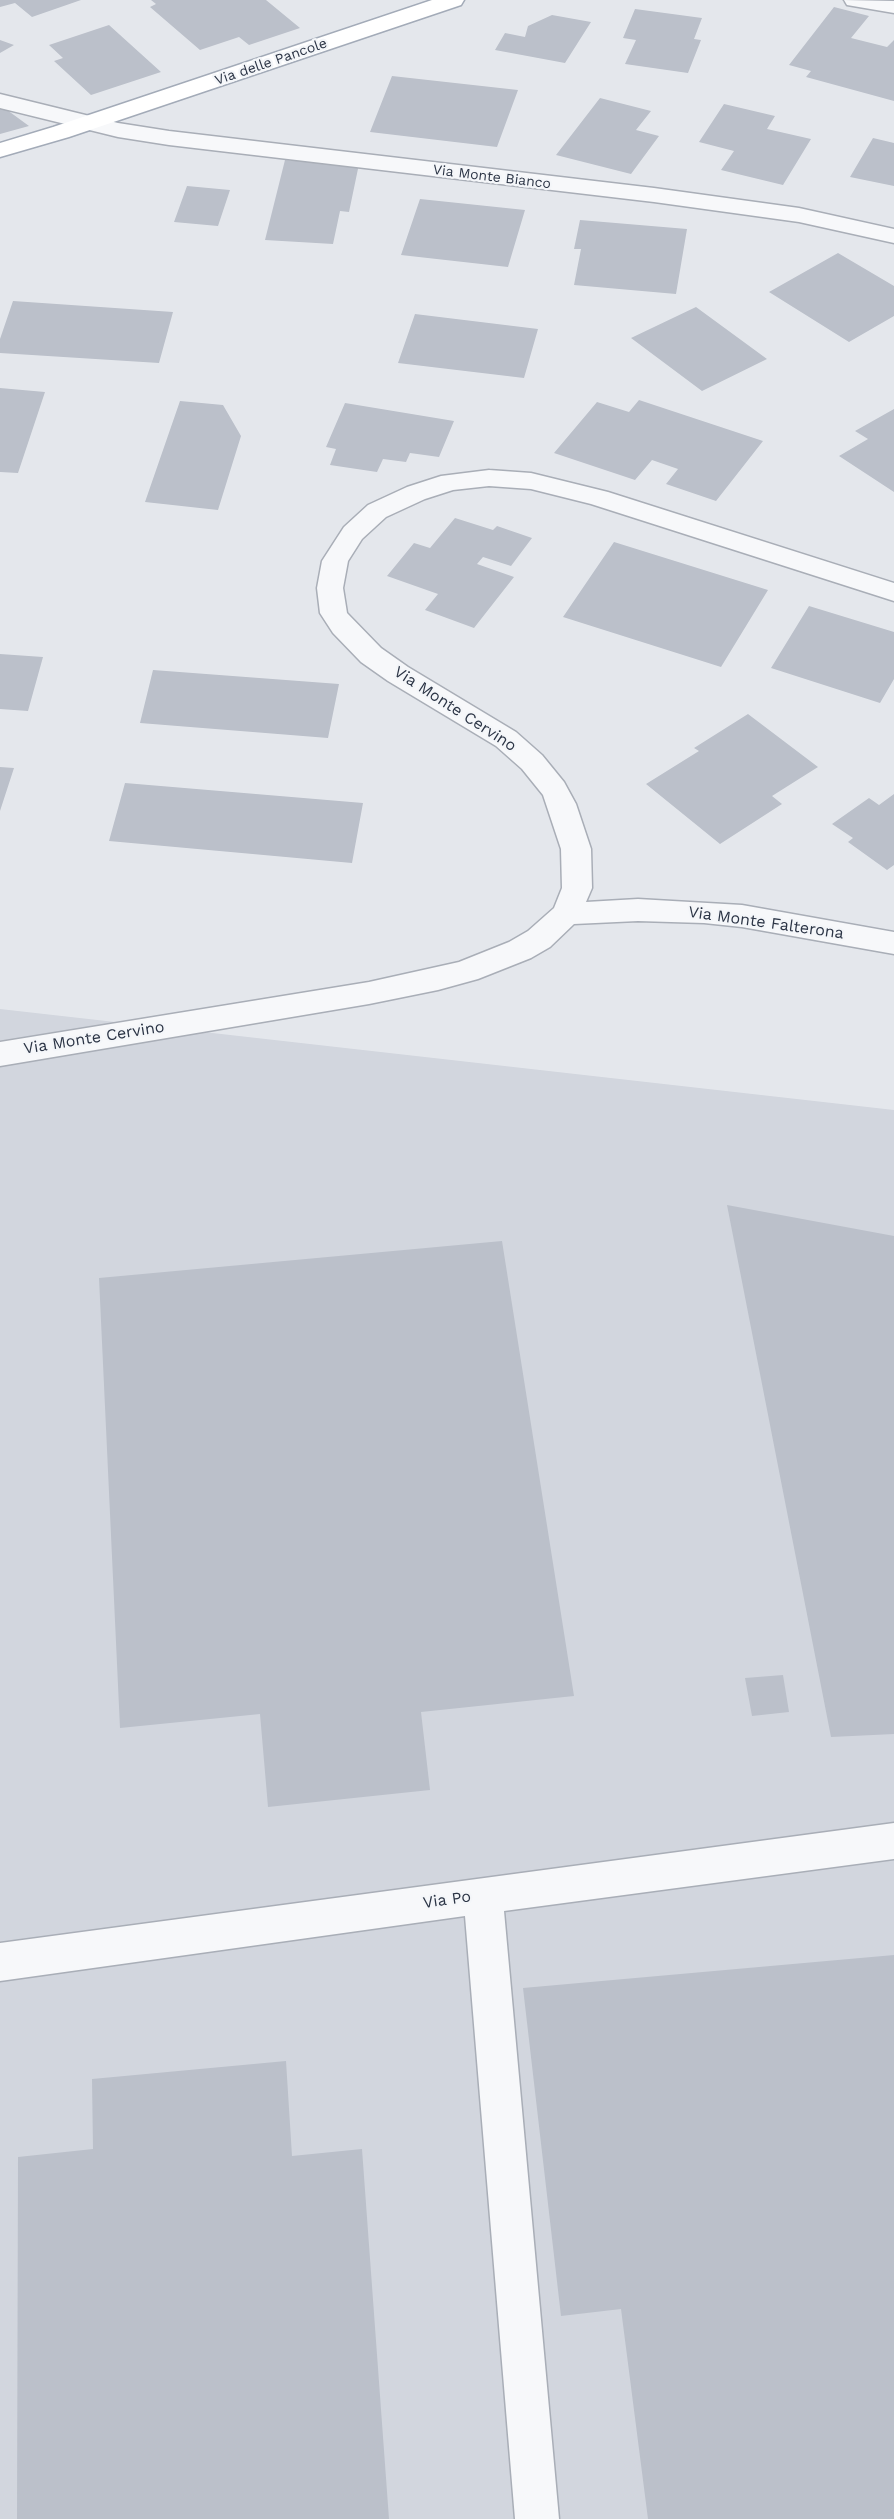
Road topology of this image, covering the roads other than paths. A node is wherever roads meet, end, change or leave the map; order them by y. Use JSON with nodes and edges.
{"nodes":[{"id":1,"x":453,"y":0,"type":"edge"},
{"id":2,"x":855,"y":0,"type":"edge"},
{"id":3,"x":894,"y":7,"type":"edge"},
{"id":4,"x":0,"y":101,"type":"edge"},
{"id":5,"x":89,"y":123,"type":"junction"},
{"id":6,"x":0,"y":150,"type":"edge"},
{"id":7,"x":894,"y":236,"type":"edge"},
{"id":8,"x":894,"y":592,"type":"edge"},
{"id":9,"x":566,"y":914,"type":"junction"},
{"id":10,"x":894,"y":943,"type":"edge"},
{"id":11,"x":0,"y":1054,"type":"edge"},
{"id":12,"x":894,"y":1841,"type":"edge"},
{"id":13,"x":483,"y":1895,"type":"junction"},
{"id":14,"x":0,"y":1962,"type":"edge"},
{"id":15,"x":537,"y":2519,"type":"edge"}],
"edges":[{"from":1,"to":5,"type":"main road","name":"Via delle Pancole"},
{"from":2,"to":3,"type":"street"},
{"from":4,"to":5,"type":"street","name":"Via Monte Bianco"},
{"from":5,"to":6,"type":"main road","name":"Via delle Pancole"},
{"from":5,"to":7,"type":"street","name":"Via Monte Bianco"},
{"from":8,"to":9,"type":"street","name":"Via Monte Cervino"},
{"from":9,"to":10,"type":"street","name":"Via Monte Falterona"},
{"from":9,"to":11,"type":"street","name":"Via Monte Cervino"},
{"from":12,"to":13,"type":"street","name":"Via Po"},
{"from":13,"to":14,"type":"street","name":"Via Po"},
{"from":13,"to":15,"type":"street"}]}
